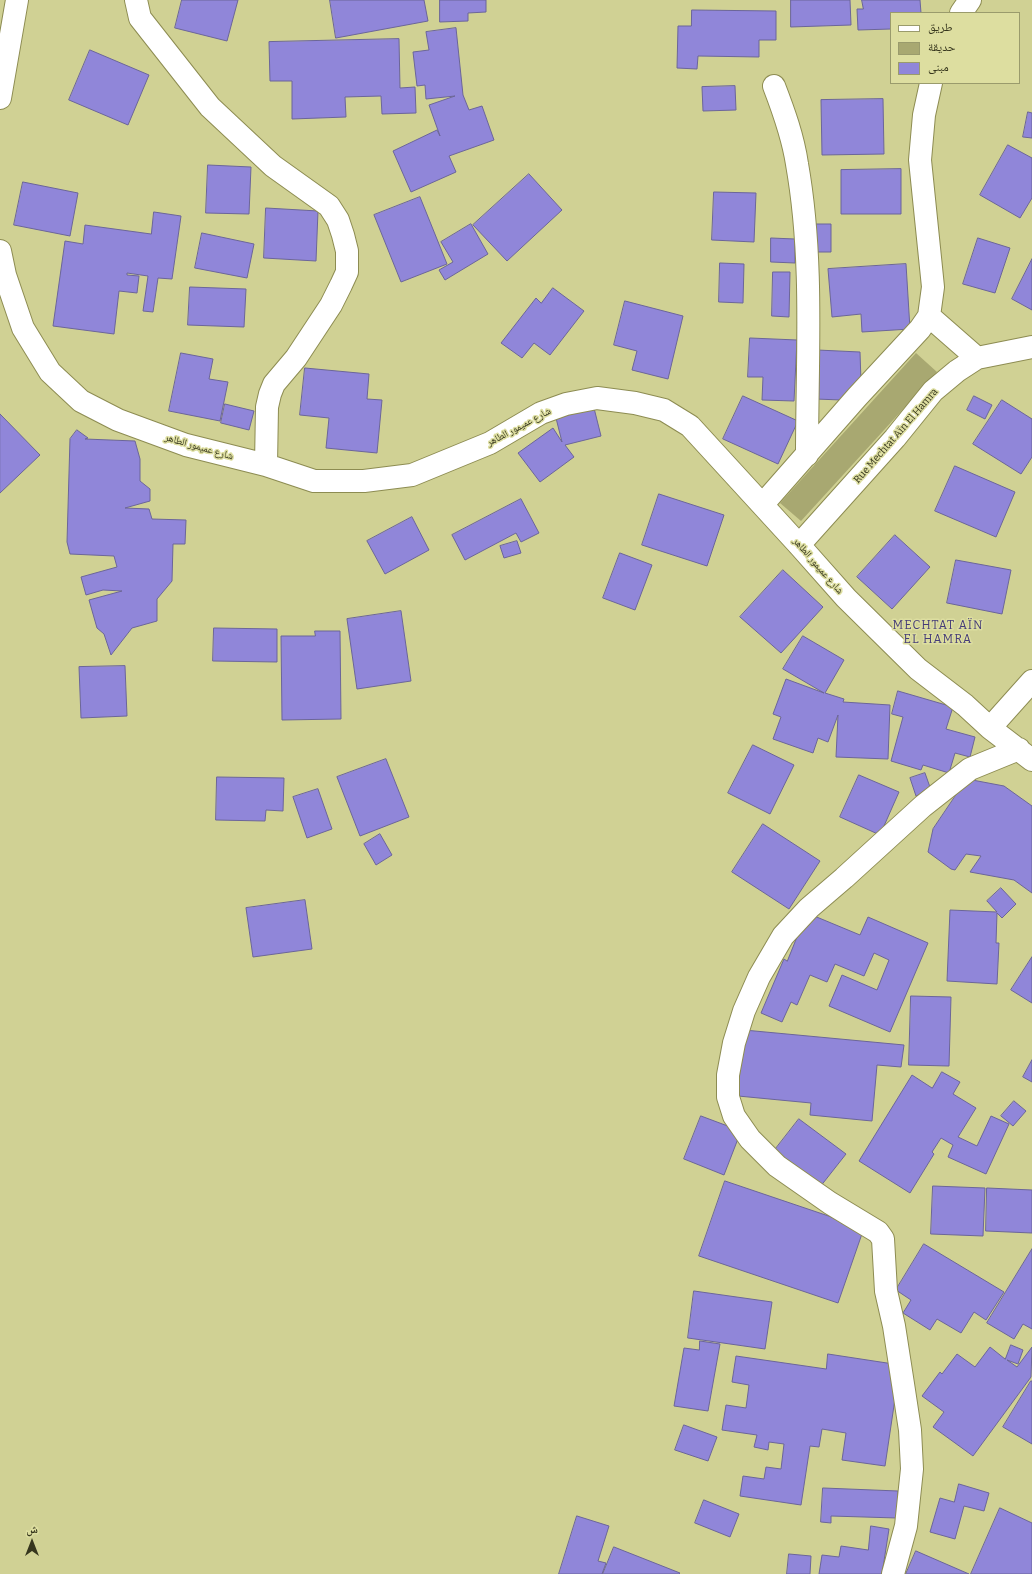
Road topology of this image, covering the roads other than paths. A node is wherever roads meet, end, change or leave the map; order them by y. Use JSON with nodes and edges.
{"nodes":[{"id":1,"x":17,"y":0,"type":"edge"},
{"id":2,"x":136,"y":0,"type":"edge"},
{"id":3,"x":970,"y":0,"type":"edge"},
{"id":4,"x":962,"y":12,"type":"edge"},
{"id":5,"x":931,"y":84,"type":"edge"},
{"id":6,"x":774,"y":86,"type":"dead end"},
{"id":7,"x":0,"y":98,"type":"edge"},
{"id":8,"x":0,"y":251,"type":"edge"},
{"id":9,"x":929,"y":316,"type":"junction"},
{"id":10,"x":1032,"y":347,"type":"edge"},
{"id":11,"x":977,"y":358,"type":"junction"},
{"id":12,"x":807,"y":455,"type":"junction"},
{"id":13,"x":266,"y":465,"type":"junction"},
{"id":14,"x":763,"y":504,"type":"junction"},
{"id":15,"x":799,"y":545,"type":"junction"},
{"id":16,"x":1032,"y":681,"type":"edge"},
{"id":17,"x":990,"y":728,"type":"junction"},
{"id":18,"x":1025,"y":754,"type":"edge"},
{"id":19,"x":893,"y":1574,"type":"edge"}],
"edges":[{"from":1,"to":7,"type":"street"},
{"from":2,"to":13,"type":"street"},
{"from":3,"to":4,"type":"street"},
{"from":5,"to":9,"type":"street"},
{"from":6,"to":12,"type":"street"},
{"from":8,"to":13,"type":"street","name":"شارع عميمور الطاهر"},
{"from":9,"to":11,"type":"street"},
{"from":9,"to":12,"type":"street"},
{"from":10,"to":11,"type":"street","name":"Rue Mechtat Aïn El Hamra"},
{"from":11,"to":15,"type":"street","name":"Rue Mechtat Aïn El Hamra"},
{"from":12,"to":14,"type":"street"},
{"from":13,"to":14,"type":"street","name":"شارع عميمور الطاهر"},
{"from":14,"to":15,"type":"street","name":"شارع عميمور الطاهر"},
{"from":15,"to":17,"type":"street","name":"شارع عميمور الطاهر"},
{"from":16,"to":17,"type":"street"},
{"from":17,"to":18,"type":"street","name":"شارع عميمور الطاهر"},
{"from":18,"to":19,"type":"street"}]}
